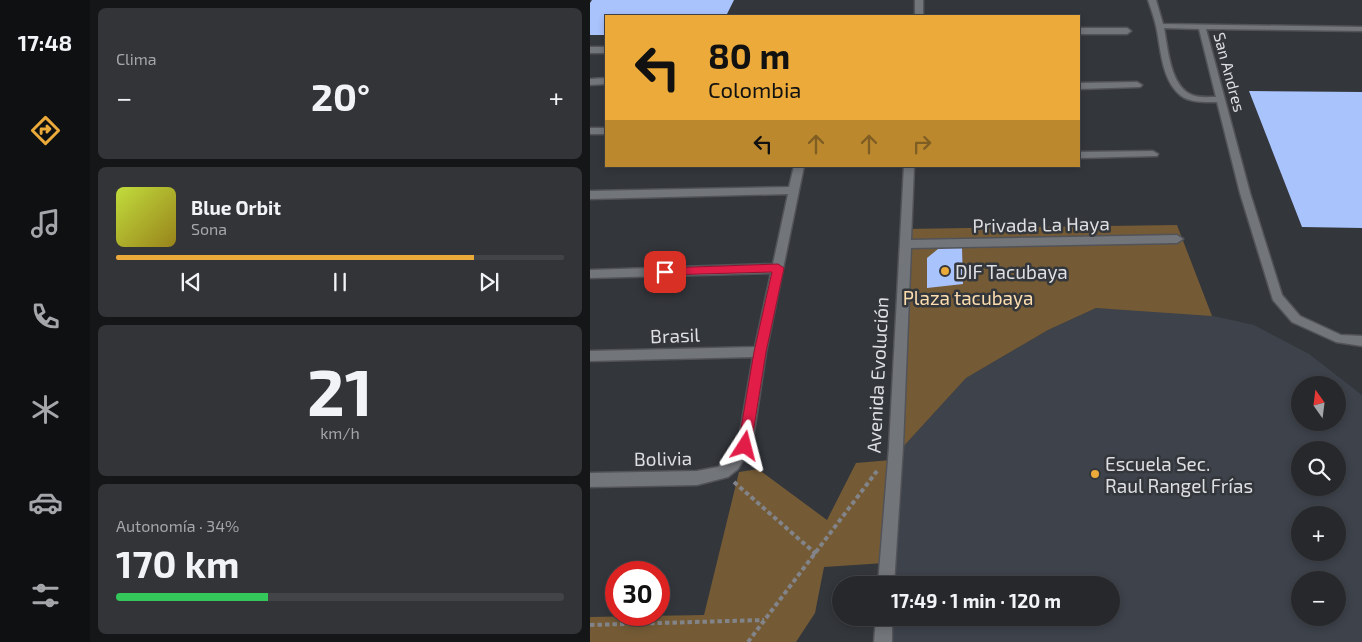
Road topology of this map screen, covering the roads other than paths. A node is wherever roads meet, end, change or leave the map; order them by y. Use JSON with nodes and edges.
{"nodes":[{"id":1,"x":919,"y":0,"type":"edge"},
{"id":2,"x":1152,"y":0,"type":"edge"},
{"id":3,"x":919,"y":15,"type":"edge"},
{"id":4,"x":1160,"y":26,"type":"junction"},
{"id":5,"x":1202,"y":27,"type":"junction"},
{"id":6,"x":1362,"y":29,"type":"edge"},
{"id":7,"x":1080,"y":31,"type":"edge"},
{"id":8,"x":1127,"y":31,"type":"dead end"},
{"id":9,"x":590,"y":50,"type":"edge"},
{"id":10,"x":605,"y":50,"type":"edge"},
{"id":11,"x":605,"y":81,"type":"edge"},
{"id":12,"x":590,"y":82,"type":"edge"},
{"id":13,"x":1137,"y":85,"type":"dead end"},
{"id":14,"x":1080,"y":86,"type":"edge"},
{"id":15,"x":1222,"y":99,"type":"junction"},
{"id":16,"x":590,"y":131,"type":"edge"},
{"id":17,"x":605,"y":131,"type":"edge"},
{"id":18,"x":1153,"y":154,"type":"dead end"},
{"id":19,"x":1080,"y":155,"type":"edge"},
{"id":20,"x":799,"y":167,"type":"edge"},
{"id":21,"x":909,"y":167,"type":"edge"},
{"id":22,"x":794,"y":190,"type":"junction"},
{"id":23,"x":590,"y":195,"type":"edge"},
{"id":24,"x":1177,"y":239,"type":"dead end"},
{"id":25,"x":905,"y":244,"type":"junction"},
{"id":26,"x":778,"y":268,"type":"junction"},
{"id":27,"x":590,"y":274,"type":"edge"},
{"id":28,"x":1362,"y":341,"type":"edge"},
{"id":29,"x":760,"y":352,"type":"junction"},
{"id":30,"x":590,"y":356,"type":"edge"},
{"id":31,"x":590,"y":480,"type":"edge"},
{"id":32,"x":887,"y":576,"type":"edge"},
{"id":33,"x":884,"y":626,"type":"edge"},
{"id":34,"x":883,"y":642,"type":"edge"}],
"edges":[{"from":1,"to":3,"type":"street"},
{"from":2,"to":4,"type":"lane"},
{"from":4,"to":5,"type":"lane"},
{"from":4,"to":15,"type":"lane"},
{"from":5,"to":6,"type":"lane","name":"San Andres"},
{"from":5,"to":15,"type":"lane","name":"San Andres"},
{"from":7,"to":8,"type":"street"},
{"from":9,"to":10,"type":"street"},
{"from":11,"to":12,"type":"street"},
{"from":13,"to":14,"type":"street"},
{"from":15,"to":28,"type":"lane","name":"San Andres"},
{"from":16,"to":17,"type":"street"},
{"from":18,"to":19,"type":"street"},
{"from":20,"to":22,"type":"street"},
{"from":21,"to":25,"type":"street","name":"Avenida Evolución"},
{"from":22,"to":23,"type":"street"},
{"from":22,"to":26,"type":"street"},
{"from":24,"to":25,"type":"street","name":"Privada La Haya"},
{"from":25,"to":32,"type":"street","name":"Avenida Evolución"},
{"from":26,"to":27,"type":"street"},
{"from":26,"to":29,"type":"street"},
{"from":29,"to":30,"type":"street","name":"Brasil"},
{"from":29,"to":31,"type":"street","name":"Bolivia"},
{"from":33,"to":34,"type":"street"}]}
